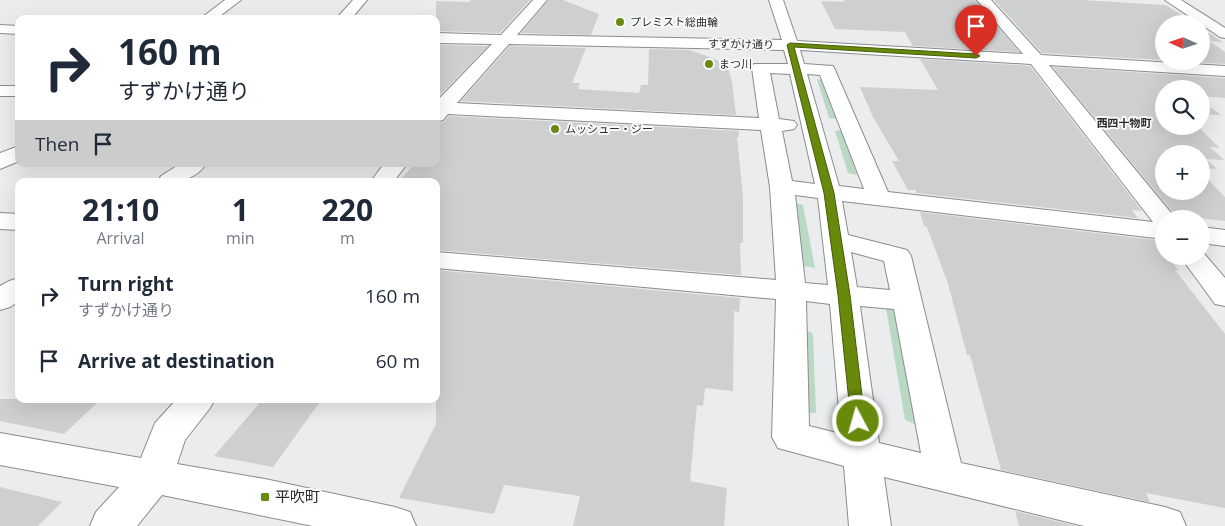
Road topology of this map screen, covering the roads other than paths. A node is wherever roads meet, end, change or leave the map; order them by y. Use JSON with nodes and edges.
{"nodes":[{"id":1,"x":234,"y":0,"type":"edge"},
{"id":2,"x":360,"y":0,"type":"edge"},
{"id":3,"x":540,"y":0,"type":"edge"},
{"id":4,"x":776,"y":0,"type":"edge"},
{"id":5,"x":984,"y":0,"type":"edge"},
{"id":6,"x":1172,"y":0,"type":"edge"},
{"id":7,"x":213,"y":15,"type":"edge"},
{"id":8,"x":347,"y":15,"type":"edge"},
{"id":9,"x":1218,"y":26,"type":"edge"},
{"id":10,"x":0,"y":29,"type":"edge"},
{"id":11,"x":15,"y":30,"type":"edge"},
{"id":12,"x":1225,"y":34,"type":"edge"},
{"id":13,"x":440,"y":38,"type":"edge"},
{"id":14,"x":505,"y":39,"type":"junction"},
{"id":15,"x":793,"y":57,"type":"junction"},
{"id":16,"x":1035,"y":59,"type":"junction"},
{"id":17,"x":1225,"y":71,"type":"edge"},
{"id":18,"x":0,"y":91,"type":"edge"},
{"id":19,"x":15,"y":91,"type":"edge"},
{"id":20,"x":440,"y":109,"type":"edge"},
{"id":21,"x":440,"y":111,"type":"edge"},
{"id":22,"x":770,"y":124,"type":"junction"},
{"id":23,"x":810,"y":126,"type":"junction"},
{"id":24,"x":15,"y":154,"type":"edge"},
{"id":25,"x":0,"y":162,"type":"edge"},
{"id":26,"x":191,"y":167,"type":"edge"},
{"id":27,"x":394,"y":167,"type":"edge"},
{"id":28,"x":174,"y":178,"type":"edge"},
{"id":29,"x":384,"y":178,"type":"edge"},
{"id":30,"x":782,"y":187,"type":"junction"},
{"id":31,"x":829,"y":193,"type":"junction"},
{"id":32,"x":879,"y":198,"type":"junction"},
{"id":33,"x":1156,"y":210,"type":"edge"},
{"id":34,"x":0,"y":220,"type":"edge"},
{"id":35,"x":15,"y":222,"type":"edge"},
{"id":36,"x":1155,"y":230,"type":"edge"},
{"id":37,"x":1210,"y":236,"type":"edge"},
{"id":38,"x":1225,"y":238,"type":"edge"},
{"id":39,"x":836,"y":240,"type":"junction"},
{"id":40,"x":440,"y":260,"type":"edge"},
{"id":41,"x":1200,"y":265,"type":"edge"},
{"id":42,"x":15,"y":290,"type":"edge"},
{"id":43,"x":791,"y":291,"type":"junction"},
{"id":44,"x":844,"y":295,"type":"junction"},
{"id":45,"x":1225,"y":297,"type":"edge"},
{"id":46,"x":0,"y":300,"type":"edge"},
{"id":47,"x":907,"y":301,"type":"junction"},
{"id":48,"x":195,"y":403,"type":"edge"},
{"id":49,"x":0,"y":449,"type":"edge"},
{"id":50,"x":862,"y":456,"type":"junction"},
{"id":51,"x":154,"y":476,"type":"junction"},
{"id":52,"x":945,"y":476,"type":"junction"},
{"id":53,"x":111,"y":526,"type":"edge"},
{"id":54,"x":394,"y":526,"type":"edge"},
{"id":55,"x":870,"y":526,"type":"edge"},
{"id":56,"x":1165,"y":526,"type":"edge"}],
"edges":[{"from":1,"to":7,"type":"street"},
{"from":2,"to":8,"type":"street"},
{"from":3,"to":14,"type":"street"},
{"from":4,"to":15,"type":"street"},
{"from":5,"to":16,"type":"street"},
{"from":6,"to":9,"type":"street"},
{"from":9,"to":12,"type":"street"},
{"from":10,"to":11,"type":"street"},
{"from":13,"to":14,"type":"street","name":"すずかけ通り"},
{"from":14,"to":15,"type":"street","name":"すずかけ通り"},
{"from":14,"to":20,"type":"street"},
{"from":15,"to":16,"type":"street","name":"すずかけ通り"},
{"from":15,"to":22,"type":"street"},
{"from":15,"to":23,"type":"street"},
{"from":15,"to":32,"type":"street"},
{"from":16,"to":17,"type":"street","name":"すずかけ通り"},
{"from":16,"to":33,"type":"street"},
{"from":18,"to":19,"type":"street"},
{"from":21,"to":22,"type":"street"},
{"from":22,"to":23,"type":"street"},
{"from":22,"to":30,"type":"street"},
{"from":23,"to":31,"type":"street"},
{"from":24,"to":25,"type":"street"},
{"from":26,"to":28,"type":"street"},
{"from":27,"to":29,"type":"street"},
{"from":30,"to":31,"type":"street"},
{"from":30,"to":43,"type":"street"},
{"from":31,"to":32,"type":"street"},
{"from":31,"to":39,"type":"street"},
{"from":32,"to":36,"type":"street"},
{"from":34,"to":35,"type":"street"},
{"from":37,"to":38,"type":"street"},
{"from":39,"to":44,"type":"street"},
{"from":39,"to":47,"type":"street"},
{"from":40,"to":43,"type":"street"},
{"from":41,"to":45,"type":"street"},
{"from":42,"to":46,"type":"street"},
{"from":43,"to":44,"type":"street"},
{"from":43,"to":50,"type":"street"},
{"from":44,"to":47,"type":"street"},
{"from":44,"to":50,"type":"street"},
{"from":47,"to":52,"type":"street"},
{"from":48,"to":51,"type":"street"},
{"from":49,"to":51,"type":"street"},
{"from":50,"to":52,"type":"street"},
{"from":50,"to":55,"type":"street"},
{"from":51,"to":53,"type":"street"},
{"from":51,"to":54,"type":"street"},
{"from":52,"to":56,"type":"street"}]}
